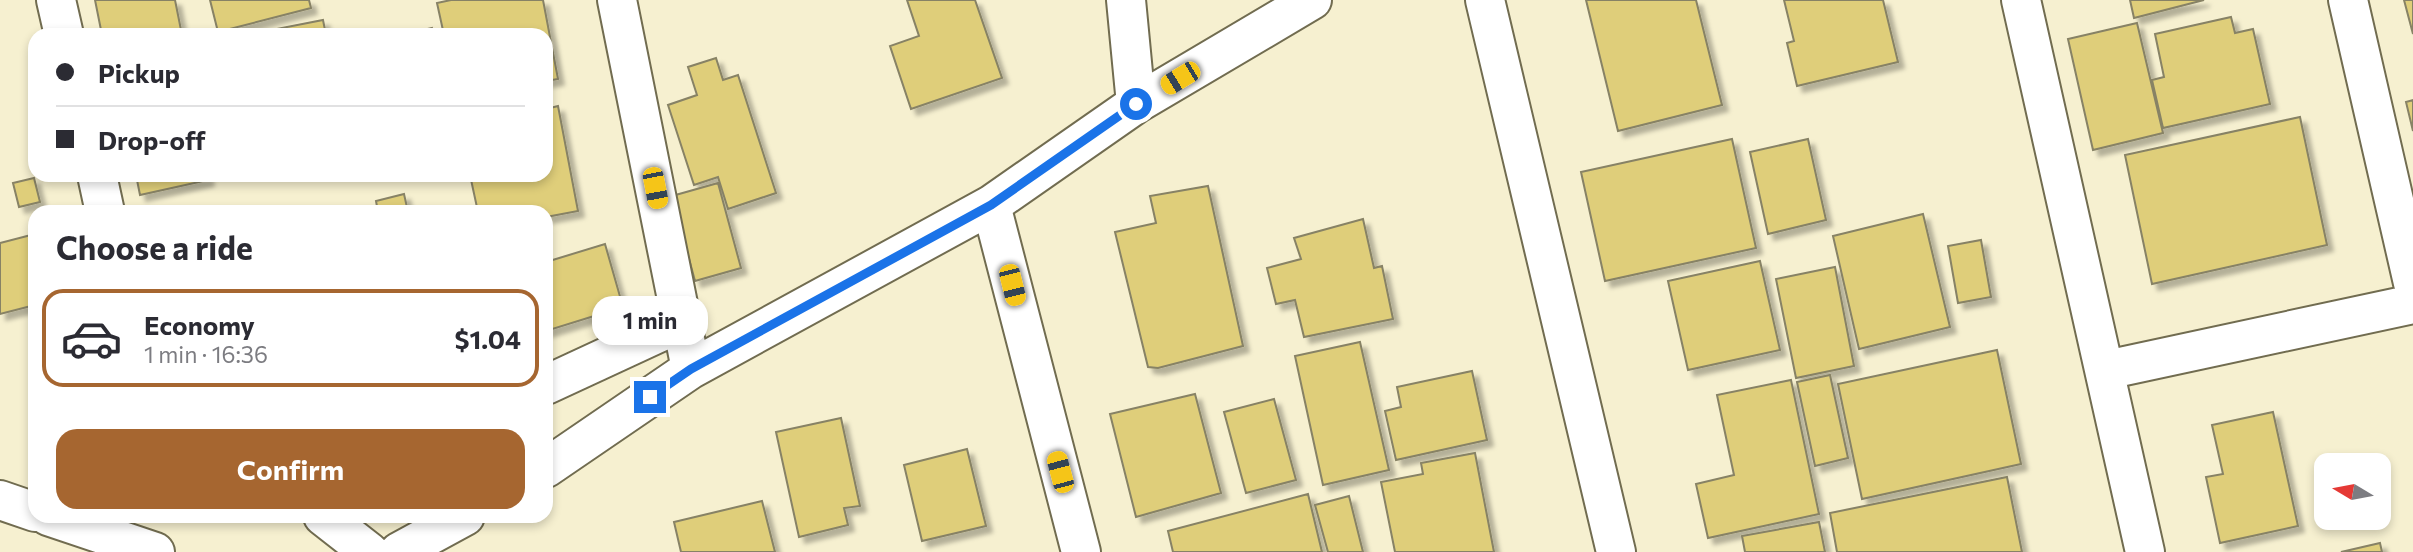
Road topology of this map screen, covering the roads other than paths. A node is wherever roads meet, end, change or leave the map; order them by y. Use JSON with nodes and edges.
{"nodes":[{"id":1,"x":56,"y":0,"type":"edge"},
{"id":2,"x":617,"y":0,"type":"edge"},
{"id":3,"x":1126,"y":0,"type":"edge"},
{"id":4,"x":1312,"y":0,"type":"edge"},
{"id":5,"x":1485,"y":0,"type":"edge"},
{"id":6,"x":2021,"y":0,"type":"edge"},
{"id":7,"x":2348,"y":0,"type":"edge"},
{"id":8,"x":62,"y":28,"type":"edge"},
{"id":9,"x":1136,"y":104,"type":"junction"},
{"id":10,"x":99,"y":182,"type":"edge"},
{"id":11,"x":103,"y":205,"type":"edge"},
{"id":12,"x":991,"y":205,"type":"junction"},
{"id":13,"x":2413,"y":283,"type":"edge"},
{"id":14,"x":2413,"y":304,"type":"edge"},
{"id":15,"x":682,"y":322,"type":"junction"},
{"id":16,"x":691,"y":369,"type":"junction"},
{"id":17,"x":2106,"y":370,"type":"junction"},
{"id":18,"x":553,"y":382,"type":"edge"},
{"id":19,"x":553,"y":463,"type":"edge"},
{"id":20,"x":0,"y":500,"type":"edge"},
{"id":21,"x":28,"y":510,"type":"edge"},
{"id":22,"x":69,"y":523,"type":"edge"},
{"id":23,"x":339,"y":523,"type":"edge"},
{"id":24,"x":452,"y":523,"type":"edge"},
{"id":25,"x":155,"y":552,"type":"edge"},
{"id":26,"x":369,"y":552,"type":"edge"},
{"id":27,"x":399,"y":552,"type":"edge"},
{"id":28,"x":1081,"y":552,"type":"edge"},
{"id":29,"x":1616,"y":552,"type":"edge"},
{"id":30,"x":2145,"y":552,"type":"edge"}],
"edges":[{"from":1,"to":8,"type":"street"},
{"from":2,"to":15,"type":"street"},
{"from":3,"to":9,"type":"street"},
{"from":4,"to":9,"type":"street"},
{"from":5,"to":29,"type":"street"},
{"from":6,"to":17,"type":"street"},
{"from":7,"to":13,"type":"street"},
{"from":9,"to":12,"type":"street"},
{"from":10,"to":11,"type":"street"},
{"from":12,"to":16,"type":"street"},
{"from":12,"to":28,"type":"street"},
{"from":14,"to":17,"type":"street"},
{"from":15,"to":16,"type":"street"},
{"from":15,"to":18,"type":"street"},
{"from":16,"to":19,"type":"street"},
{"from":17,"to":30,"type":"street"},
{"from":20,"to":21,"type":"street"},
{"from":22,"to":25,"type":"street"},
{"from":23,"to":26,"type":"street"},
{"from":24,"to":27,"type":"street"}]}
